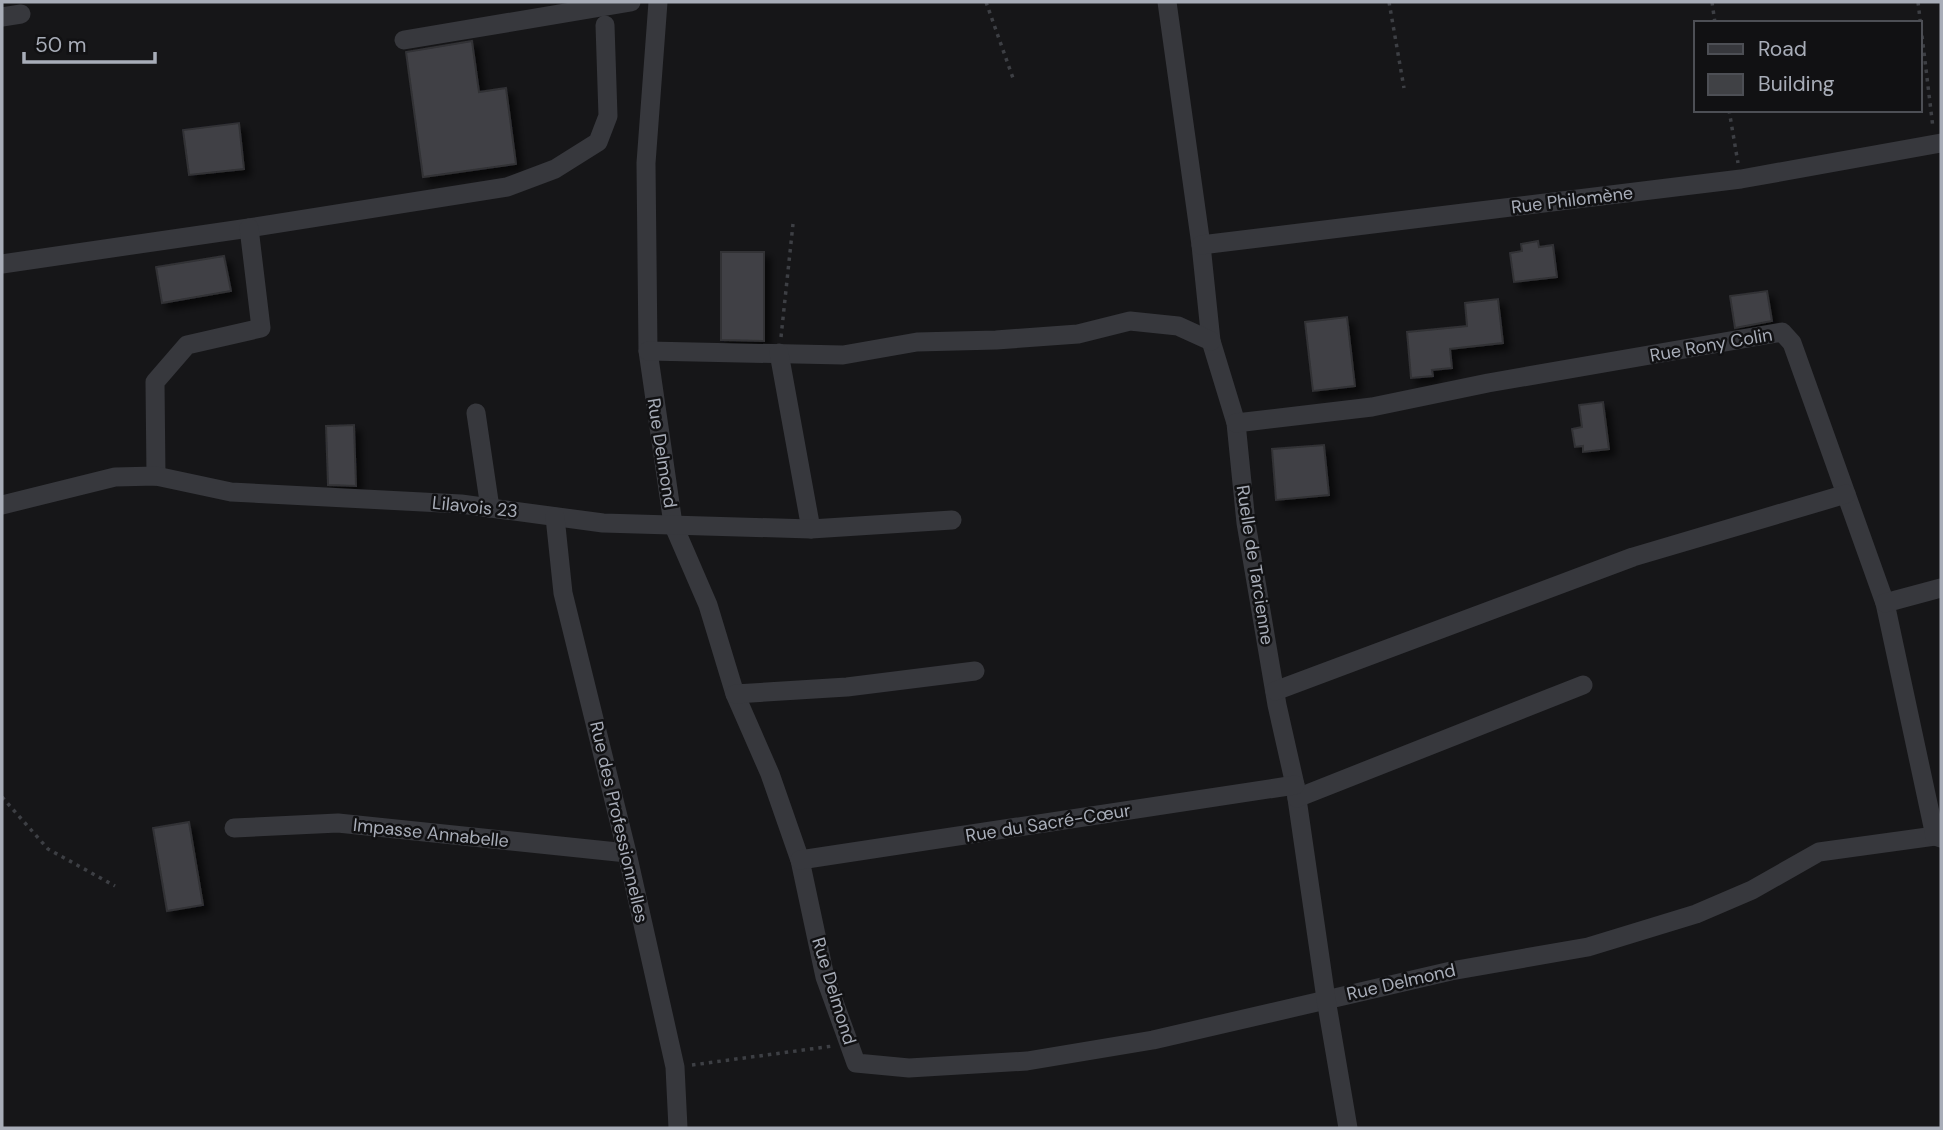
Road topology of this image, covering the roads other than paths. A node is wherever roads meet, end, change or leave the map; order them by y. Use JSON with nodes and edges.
{"nodes":[{"id":1,"x":631,"y":2,"type":"edge"},
{"id":2,"x":658,"y":2,"type":"edge"},
{"id":3,"x":1167,"y":2,"type":"edge"},
{"id":4,"x":604,"y":25,"type":"dead end"},
{"id":5,"x":404,"y":40,"type":"dead end"},
{"id":6,"x":1938,"y":144,"type":"edge"},
{"id":7,"x":249,"y":228,"type":"junction"},
{"id":8,"x":1201,"y":245,"type":"junction"},
{"id":9,"x":2,"y":264,"type":"edge"},
{"id":10,"x":1211,"y":341,"type":"junction"},
{"id":11,"x":648,"y":351,"type":"junction"},
{"id":12,"x":779,"y":353,"type":"junction"},
{"id":13,"x":476,"y":413,"type":"dead end"},
{"id":14,"x":1236,"y":423,"type":"junction"},
{"id":15,"x":156,"y":476,"type":"junction"},
{"id":16,"x":1846,"y":494,"type":"junction"},
{"id":17,"x":2,"y":505,"type":"edge"},
{"id":18,"x":490,"y":508,"type":"junction"},
{"id":19,"x":555,"y":517,"type":"junction"},
{"id":20,"x":952,"y":520,"type":"dead end"},
{"id":21,"x":673,"y":524,"type":"junction"},
{"id":22,"x":811,"y":529,"type":"junction"},
{"id":23,"x":1941,"y":588,"type":"edge"},
{"id":24,"x":1885,"y":603,"type":"junction"},
{"id":25,"x":975,"y":671,"type":"dead end"},
{"id":26,"x":1583,"y":685,"type":"dead end"},
{"id":27,"x":1275,"y":691,"type":"junction"},
{"id":28,"x":736,"y":694,"type":"junction"},
{"id":29,"x":1296,"y":792,"type":"junction"},
{"id":30,"x":234,"y":828,"type":"dead end"},
{"id":31,"x":1938,"y":837,"type":"edge"},
{"id":32,"x":627,"y":853,"type":"junction"},
{"id":33,"x":800,"y":860,"type":"junction"},
{"id":34,"x":1326,"y":999,"type":"junction"},
{"id":35,"x":678,"y":1128,"type":"edge"},
{"id":36,"x":1348,"y":1128,"type":"edge"}],
"edges":[{"from":1,"to":5,"type":"street"},
{"from":2,"to":11,"type":"street","name":"Rue Delmond"},
{"from":3,"to":8,"type":"street","name":"Ruelle de Tarcienne"},
{"from":4,"to":7,"type":"street"},
{"from":6,"to":8,"type":"street","name":"Rue Philomène"},
{"from":7,"to":9,"type":"street"},
{"from":7,"to":15,"type":"street"},
{"from":8,"to":10,"type":"street","name":"Ruelle de Tarcienne"},
{"from":10,"to":12,"type":"street"},
{"from":10,"to":14,"type":"street","name":"Ruelle de Tarcienne"},
{"from":11,"to":12,"type":"street"},
{"from":11,"to":21,"type":"street","name":"Rue Delmond"},
{"from":12,"to":22,"type":"street"},
{"from":13,"to":18,"type":"street"},
{"from":14,"to":16,"type":"street","name":"Rue Rony Colin"},
{"from":14,"to":27,"type":"street","name":"Ruelle de Tarcienne"},
{"from":15,"to":17,"type":"street","name":"Lilavois 23"},
{"from":15,"to":18,"type":"street","name":"Lilavois 23"},
{"from":16,"to":24,"type":"street","name":"Rue Rony Colin"},
{"from":16,"to":27,"type":"street"},
{"from":18,"to":19,"type":"street","name":"Lilavois 23"},
{"from":19,"to":21,"type":"street","name":"Lilavois 23"},
{"from":19,"to":32,"type":"street","name":"Rue des Professionnelles"},
{"from":20,"to":22,"type":"street","name":"Lilavois 23"},
{"from":21,"to":22,"type":"street","name":"Lilavois 23"},
{"from":21,"to":28,"type":"street","name":"Rue Delmond"},
{"from":23,"to":24,"type":"street"},
{"from":24,"to":31,"type":"street","name":"Rue Rony Colin"},
{"from":25,"to":28,"type":"street"},
{"from":26,"to":29,"type":"street","name":"Rue du Sacré-Cœur"},
{"from":27,"to":29,"type":"street","name":"Ruelle de Tarcienne"},
{"from":28,"to":33,"type":"street","name":"Rue Delmond"},
{"from":29,"to":33,"type":"street","name":"Rue du Sacré-Cœur"},
{"from":29,"to":34,"type":"street","name":"Ruelle de Tarcienne"},
{"from":30,"to":32,"type":"street","name":"Impasse Annabelle"},
{"from":31,"to":34,"type":"street","name":"Rue Delmond"},
{"from":32,"to":35,"type":"street","name":"Rue des Professionnelles"},
{"from":33,"to":34,"type":"street","name":"Rue Delmond"},
{"from":34,"to":36,"type":"street","name":"Ruelle de Tarcienne"}]}
